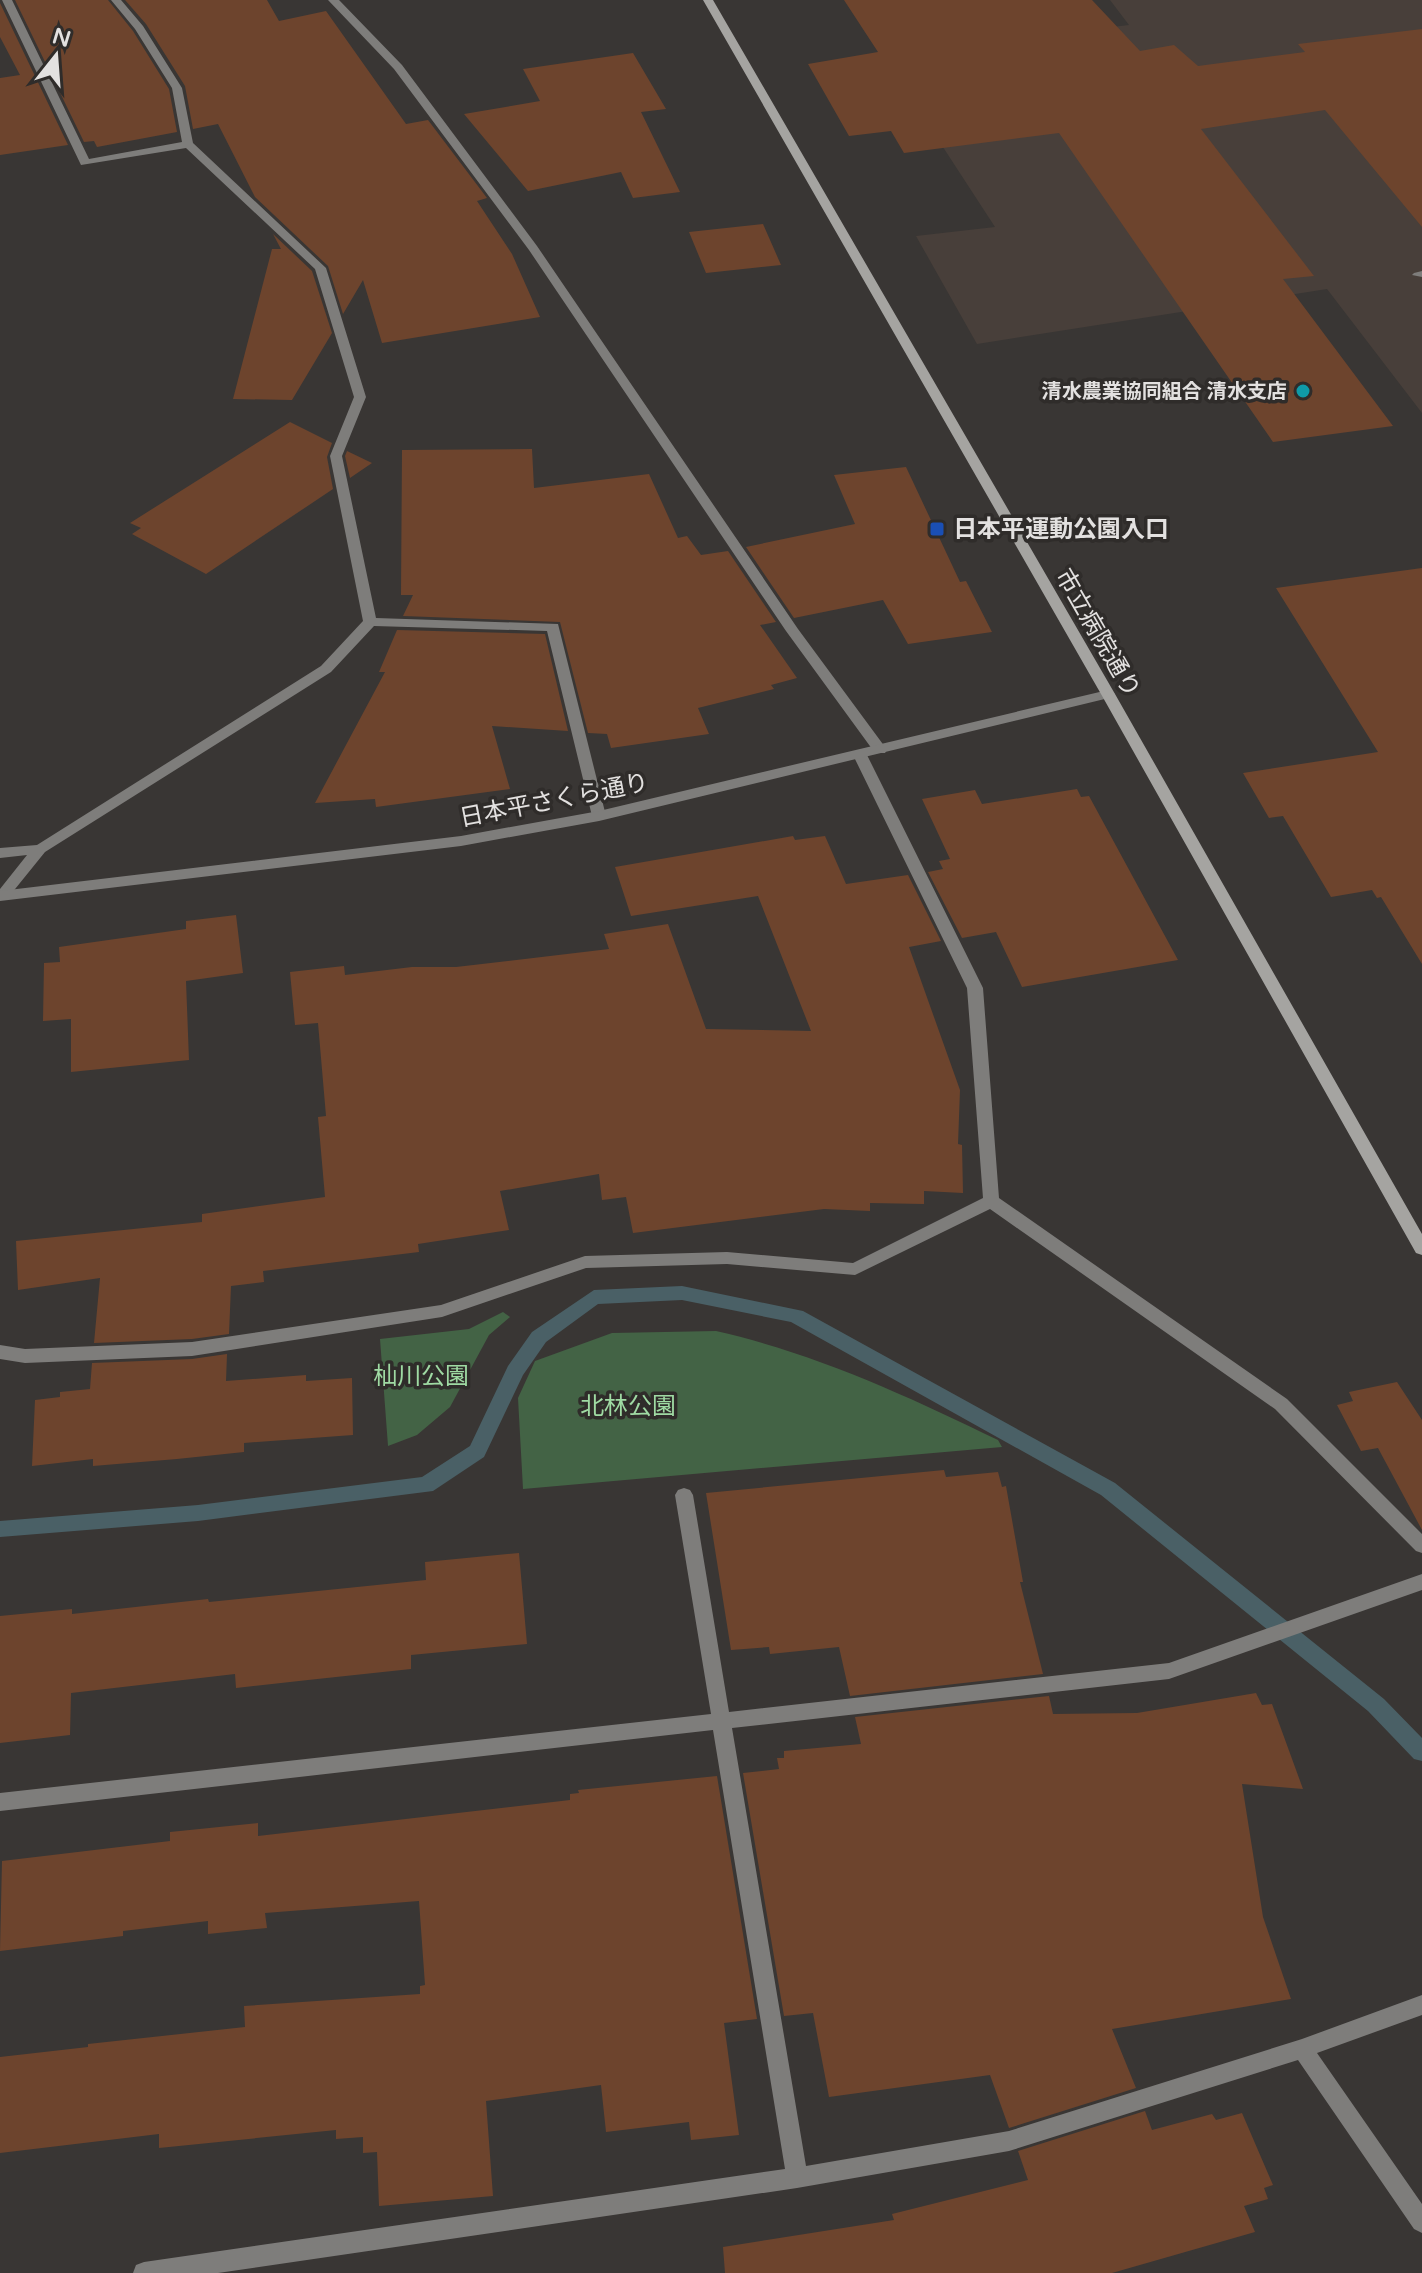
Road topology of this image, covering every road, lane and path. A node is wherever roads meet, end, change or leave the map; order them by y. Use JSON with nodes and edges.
{"nodes":[{"id":1,"x":7,"y":0,"type":"edge"},
{"id":2,"x":116,"y":0,"type":"edge"},
{"id":3,"x":333,"y":0,"type":"edge"},
{"id":4,"x":708,"y":0,"type":"edge"},
{"id":5,"x":188,"y":144,"type":"junction"},
{"id":6,"x":370,"y":622,"type":"junction"},
{"id":7,"x":1108,"y":694,"type":"junction"},
{"id":8,"x":880,"y":750,"type":"junction"},
{"id":9,"x":860,"y":755,"type":"junction"},
{"id":10,"x":599,"y":816,"type":"junction"},
{"id":11,"x":40,"y":849,"type":"junction"},
{"id":12,"x":0,"y":853,"type":"edge"},
{"id":13,"x":1,"y":896,"type":"edge"},
{"id":14,"x":991,"y":1201,"type":"junction"},
{"id":15,"x":1422,"y":1249,"type":"edge"},
{"id":16,"x":0,"y":1352,"type":"edge"},
{"id":17,"x":684,"y":1495,"type":"dead end"},
{"id":18,"x":1422,"y":1546,"type":"edge"},
{"id":19,"x":1422,"y":1582,"type":"edge"},
{"id":20,"x":722,"y":1720,"type":"junction"},
{"id":21,"x":0,"y":1802,"type":"edge"},
{"id":22,"x":1422,"y":2005,"type":"edge"},
{"id":23,"x":1302,"y":2049,"type":"junction"},
{"id":24,"x":797,"y":2178,"type":"junction"},
{"id":25,"x":1422,"y":2222,"type":"edge"},
{"id":26,"x":144,"y":2273,"type":"edge"}],
"edges":[{"from":1,"to":5,"type":"street"},
{"from":2,"to":5,"type":"street"},
{"from":3,"to":8,"type":"street"},
{"from":4,"to":7,"type":"main road","name":"市立病院通り"},
{"from":5,"to":6,"type":"street"},
{"from":6,"to":10,"type":"street"},
{"from":6,"to":11,"type":"street"},
{"from":7,"to":8,"type":"street","name":"日本平さくら通り"},
{"from":7,"to":15,"type":"main road","name":"市立病院通り"},
{"from":8,"to":9,"type":"street","name":"日本平さくら通り"},
{"from":9,"to":10,"type":"street","name":"日本平さくら通り"},
{"from":9,"to":14,"type":"street"},
{"from":10,"to":13,"type":"street","name":"日本平さくら通り"},
{"from":11,"to":12,"type":"street"},
{"from":11,"to":13,"type":"street"},
{"from":14,"to":16,"type":"street"},
{"from":14,"to":18,"type":"street"},
{"from":17,"to":20,"type":"street"},
{"from":19,"to":20,"type":"street"},
{"from":20,"to":21,"type":"street"},
{"from":20,"to":24,"type":"street"},
{"from":22,"to":23,"type":"street"},
{"from":23,"to":24,"type":"street"},
{"from":23,"to":25,"type":"street"},
{"from":24,"to":26,"type":"street"}]}
